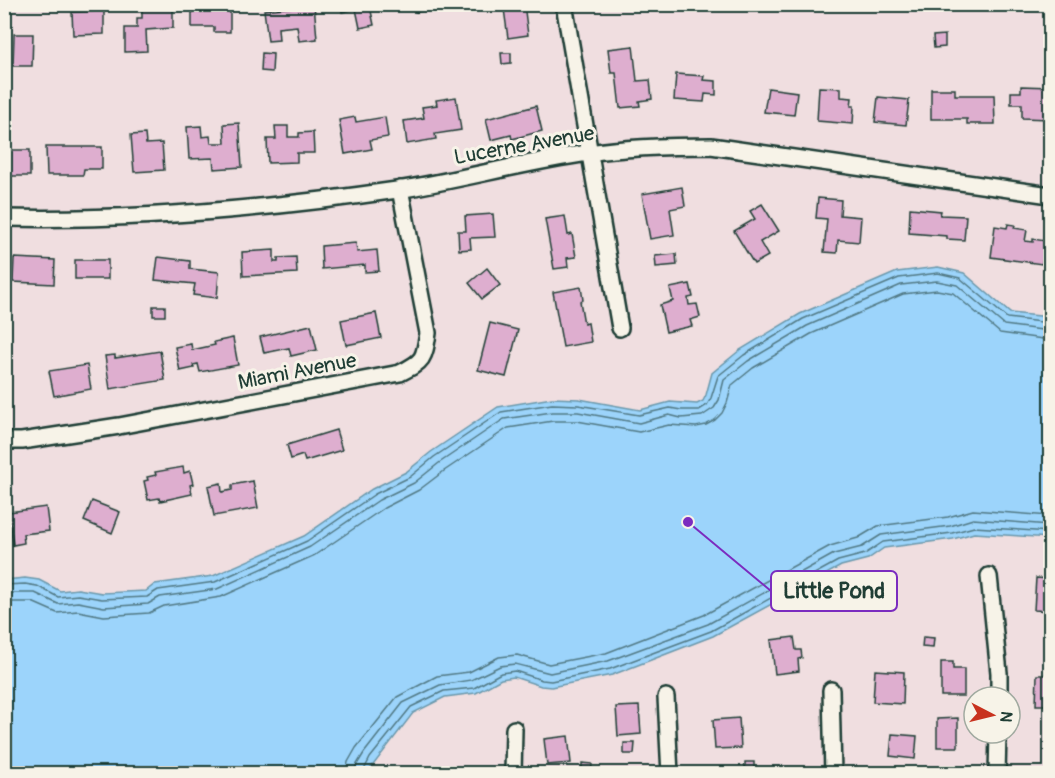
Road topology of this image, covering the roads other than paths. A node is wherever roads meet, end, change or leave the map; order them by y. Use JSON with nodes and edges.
{"nodes":[{"id":1,"x":564,"y":4,"type":"edge"},
{"id":2,"x":589,"y":153,"type":"junction"},
{"id":3,"x":400,"y":189,"type":"junction"},
{"id":4,"x":1050,"y":195,"type":"edge"},
{"id":5,"x":4,"y":218,"type":"edge"},
{"id":6,"x":620,"y":328,"type":"dead end"},
{"id":7,"x":4,"y":441,"type":"edge"},
{"id":8,"x":989,"y":576,"type":"dead end"},
{"id":9,"x":999,"y":685,"type":"edge"},
{"id":10,"x":831,"y":690,"type":"dead end"},
{"id":11,"x":666,"y":697,"type":"dead end"},
{"id":12,"x":514,"y":729,"type":"dead end"},
{"id":13,"x":998,"y":745,"type":"edge"},
{"id":14,"x":513,"y":774,"type":"edge"},
{"id":15,"x":670,"y":774,"type":"edge"},
{"id":16,"x":833,"y":774,"type":"edge"},
{"id":17,"x":997,"y":774,"type":"edge"}],
"edges":[{"from":1,"to":2,"type":"street"},
{"from":2,"to":3,"type":"street","name":"Lucerne Avenue"},
{"from":2,"to":4,"type":"street","name":"Lucerne Avenue"},
{"from":2,"to":6,"type":"street"},
{"from":3,"to":5,"type":"street","name":"Lucerne Avenue"},
{"from":3,"to":7,"type":"street","name":"Miami Avenue"},
{"from":8,"to":9,"type":"street"},
{"from":10,"to":16,"type":"street"},
{"from":11,"to":15,"type":"street"},
{"from":12,"to":14,"type":"street"},
{"from":13,"to":17,"type":"street"}]}
